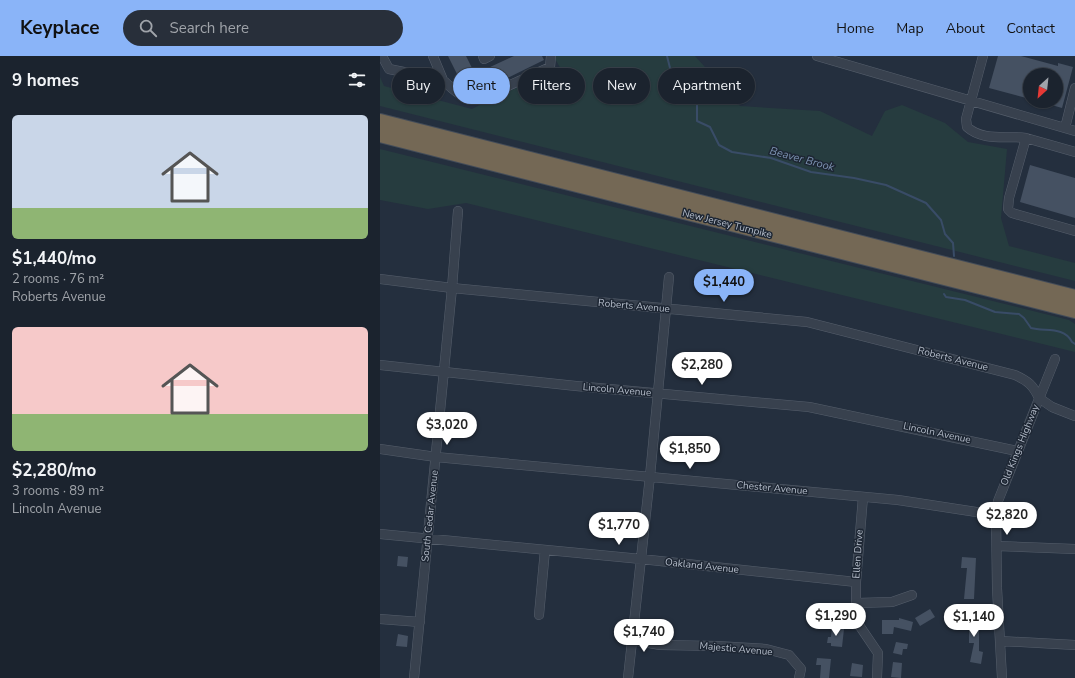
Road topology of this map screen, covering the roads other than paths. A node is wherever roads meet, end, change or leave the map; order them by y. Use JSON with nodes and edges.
{"nodes":[{"id":1,"x":382,"y":56,"type":"edge"},
{"id":2,"x":433,"y":56,"type":"edge"},
{"id":3,"x":483,"y":56,"type":"edge"},
{"id":4,"x":490,"y":56,"type":"edge"},
{"id":5,"x":551,"y":56,"type":"edge"},
{"id":6,"x":817,"y":56,"type":"edge"},
{"id":7,"x":983,"y":56,"type":"edge"},
{"id":8,"x":438,"y":68,"type":"edge"},
{"id":9,"x":392,"y":70,"type":"edge"},
{"id":10,"x":445,"y":82,"type":"edge"},
{"id":11,"x":1075,"y":88,"type":"edge"},
{"id":12,"x":971,"y":102,"type":"junction"},
{"id":13,"x":380,"y":121,"type":"edge"},
{"id":14,"x":1065,"y":128,"type":"junction"},
{"id":15,"x":1075,"y":131,"type":"edge"},
{"id":16,"x":380,"y":135,"type":"edge"},
{"id":17,"x":1026,"y":138,"type":"junction"},
{"id":18,"x":1075,"y":152,"type":"edge"},
{"id":19,"x":458,"y":211,"type":"dead end"},
{"id":20,"x":1075,"y":231,"type":"edge"},
{"id":21,"x":668,"y":277,"type":"dead end"},
{"id":22,"x":380,"y":279,"type":"edge"},
{"id":23,"x":452,"y":288,"type":"junction"},
{"id":24,"x":988,"y":289,"type":"junction"},
{"id":25,"x":1075,"y":296,"type":"edge"},
{"id":26,"x":666,"y":309,"type":"junction"},
{"id":27,"x":1075,"y":311,"type":"edge"},
{"id":28,"x":1075,"y":318,"type":"edge"},
{"id":29,"x":1055,"y":359,"type":"dead end"},
{"id":30,"x":380,"y":365,"type":"edge"},
{"id":31,"x":444,"y":372,"type":"junction"},
{"id":32,"x":658,"y":393,"type":"junction"},
{"id":33,"x":1039,"y":398,"type":"junction"},
{"id":34,"x":1075,"y":416,"type":"edge"},
{"id":35,"x":380,"y":449,"type":"edge"},
{"id":36,"x":1017,"y":451,"type":"junction"},
{"id":37,"x":436,"y":457,"type":"junction"},
{"id":38,"x":650,"y":476,"type":"junction"},
{"id":39,"x":863,"y":497,"type":"junction"},
{"id":40,"x":996,"y":515,"type":"junction"},
{"id":41,"x":380,"y":534,"type":"edge"},
{"id":42,"x":428,"y":538,"type":"junction"},
{"id":43,"x":997,"y":546,"type":"junction"},
{"id":44,"x":1075,"y":549,"type":"edge"},
{"id":45,"x":546,"y":550,"type":"junction"},
{"id":46,"x":640,"y":559,"type":"junction"},
{"id":47,"x":856,"y":582,"type":"junction"},
{"id":48,"x":912,"y":595,"type":"dead end"},
{"id":49,"x":857,"y":603,"type":"junction"},
{"id":50,"x":539,"y":615,"type":"dead end"},
{"id":51,"x":380,"y":619,"type":"edge"},
{"id":52,"x":420,"y":622,"type":"junction"},
{"id":53,"x":632,"y":640,"type":"junction"},
{"id":54,"x":1000,"y":641,"type":"junction"},
{"id":55,"x":1075,"y":645,"type":"edge"},
{"id":56,"x":414,"y":678,"type":"edge"},
{"id":57,"x":628,"y":678,"type":"edge"},
{"id":58,"x":799,"y":678,"type":"edge"},
{"id":59,"x":877,"y":678,"type":"edge"},
{"id":60,"x":1002,"y":678,"type":"edge"}],
"edges":[{"from":1,"to":9,"type":"street"},
{"from":2,"to":8,"type":"street"},
{"from":3,"to":4,"type":"street"},
{"from":5,"to":10,"type":"street"},
{"from":6,"to":12,"type":"street"},
{"from":7,"to":12,"type":"street"},
{"from":11,"to":14,"type":"street"},
{"from":12,"to":14,"type":"street"},
{"from":12,"to":17,"type":"street"},
{"from":13,"to":25,"type":"highway","name":"New Jersey Turnpike"},
{"from":14,"to":15,"type":"street"},
{"from":16,"to":24,"type":"highway","name":"New Jersey Turnpike"},
{"from":17,"to":18,"type":"street"},
{"from":17,"to":20,"type":"street"},
{"from":19,"to":23,"type":"street","name":"South Cedar Avenue"},
{"from":21,"to":26,"type":"street"},
{"from":22,"to":23,"type":"street","name":"Roberts Avenue"},
{"from":23,"to":26,"type":"street","name":"Roberts Avenue"},
{"from":23,"to":31,"type":"street","name":"South Cedar Avenue"},
{"from":24,"to":27,"type":"highway","name":"New Jersey Turnpike"},
{"from":24,"to":28,"type":"highway"},
{"from":26,"to":32,"type":"street"},
{"from":26,"to":33,"type":"street","name":"Roberts Avenue"},
{"from":29,"to":33,"type":"street","name":"Old Kings Highway"},
{"from":30,"to":31,"type":"street","name":"Lincoln Avenue"},
{"from":31,"to":32,"type":"street","name":"Lincoln Avenue"},
{"from":31,"to":37,"type":"street","name":"South Cedar Avenue"},
{"from":32,"to":36,"type":"street","name":"Lincoln Avenue"},
{"from":32,"to":38,"type":"street"},
{"from":33,"to":34,"type":"street"},
{"from":33,"to":36,"type":"street","name":"Old Kings Highway"},
{"from":35,"to":37,"type":"street","name":"Chester Avenue"},
{"from":36,"to":40,"type":"street","name":"Old Kings Highway"},
{"from":37,"to":38,"type":"street","name":"Chester Avenue"},
{"from":37,"to":42,"type":"street","name":"South Cedar Avenue"},
{"from":38,"to":39,"type":"street","name":"Chester Avenue"},
{"from":38,"to":46,"type":"street"},
{"from":39,"to":40,"type":"street","name":"Chester Avenue"},
{"from":39,"to":47,"type":"street","name":"Ellen Drive"},
{"from":40,"to":43,"type":"street","name":"Old Kings Highway"},
{"from":41,"to":42,"type":"street","name":"Oakland Avenue"},
{"from":42,"to":45,"type":"street","name":"Oakland Avenue"},
{"from":42,"to":52,"type":"street","name":"South Cedar Avenue"},
{"from":43,"to":44,"type":"street"},
{"from":43,"to":54,"type":"street","name":"Old Kings Highway"},
{"from":45,"to":46,"type":"street","name":"Oakland Avenue"},
{"from":45,"to":50,"type":"street"},
{"from":46,"to":47,"type":"street","name":"Oakland Avenue"},
{"from":46,"to":53,"type":"street"},
{"from":47,"to":49,"type":"street","name":"Ellen Drive"},
{"from":48,"to":49,"type":"street"},
{"from":49,"to":59,"type":"street","name":"Ellen Drive"},
{"from":51,"to":52,"type":"street"},
{"from":52,"to":56,"type":"street","name":"South Cedar Avenue"},
{"from":53,"to":57,"type":"street"},
{"from":53,"to":58,"type":"street","name":"Majestic Avenue"},
{"from":54,"to":55,"type":"street"},
{"from":54,"to":60,"type":"street","name":"Old Kings Highway"}]}
